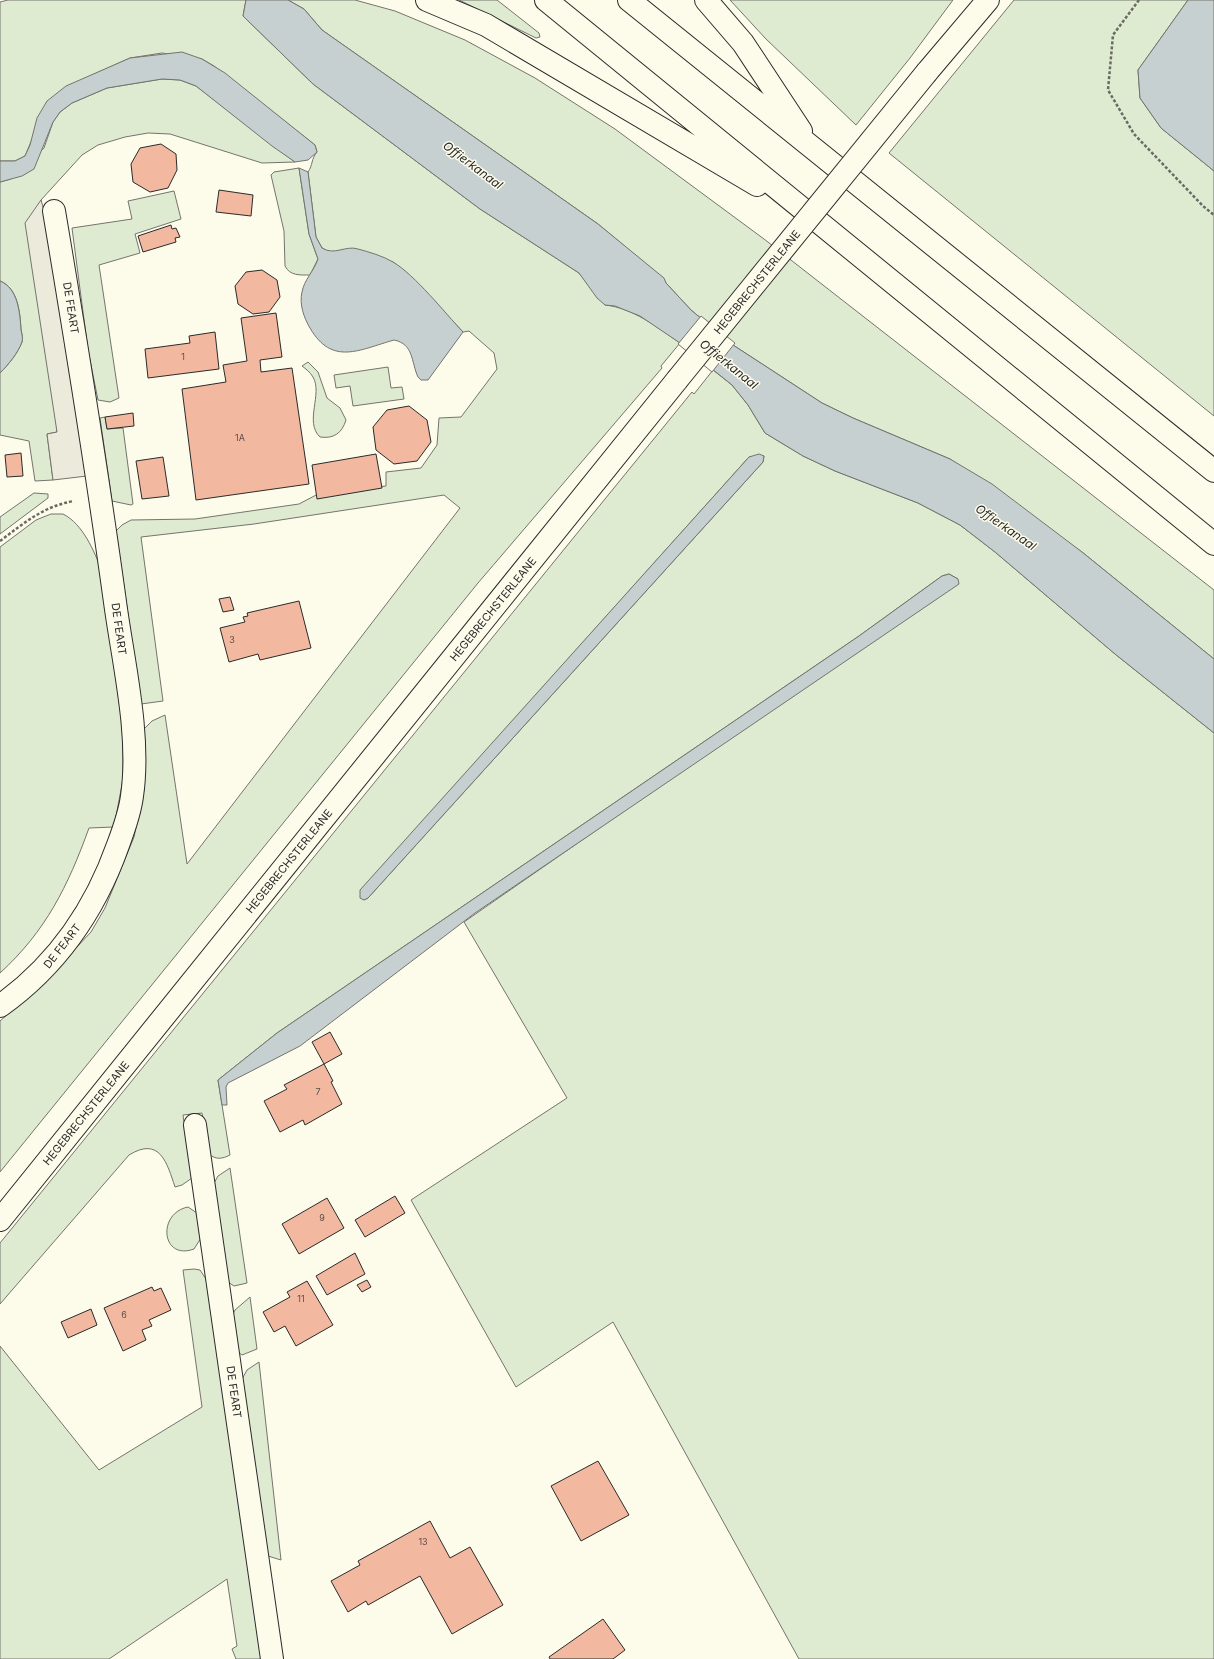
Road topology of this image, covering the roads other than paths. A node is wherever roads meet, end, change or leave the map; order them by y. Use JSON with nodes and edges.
{"nodes":[{"id":1,"x":427,"y":0,"type":"edge"},
{"id":2,"x":546,"y":0,"type":"edge"},
{"id":3,"x":629,"y":0,"type":"edge"},
{"id":4,"x":706,"y":0,"type":"edge"},
{"id":5,"x":988,"y":0,"type":"edge"},
{"id":6,"x":812,"y":149,"type":"junction"},
{"id":7,"x":54,"y":211,"type":"dead end"},
{"id":8,"x":823,"y":224,"type":"junction"},
{"id":9,"x":1214,"y":471,"type":"edge"},
{"id":10,"x":1214,"y":544,"type":"edge"},
{"id":11,"x":0,"y":1006,"type":"edge"},
{"id":12,"x":195,"y":1125,"type":"dead end"},
{"id":13,"x":0,"y":1220,"type":"edge"},
{"id":14,"x":272,"y":1659,"type":"edge"}],
"edges":[{"from":1,"to":8,"type":"main road"},
{"from":2,"to":8,"type":"main road"},
{"from":3,"to":6,"type":"main road"},
{"from":4,"to":6,"type":"main road"},
{"from":5,"to":13,"type":"main road","name":"HEGEBRECHSTERLEANE","bridge":true},
{"from":6,"to":9,"type":"main road"},
{"from":7,"to":11,"type":"main road","name":"DE FEART"},
{"from":8,"to":10,"type":"main road"},
{"from":12,"to":14,"type":"main road","name":"DE FEART"}]}
